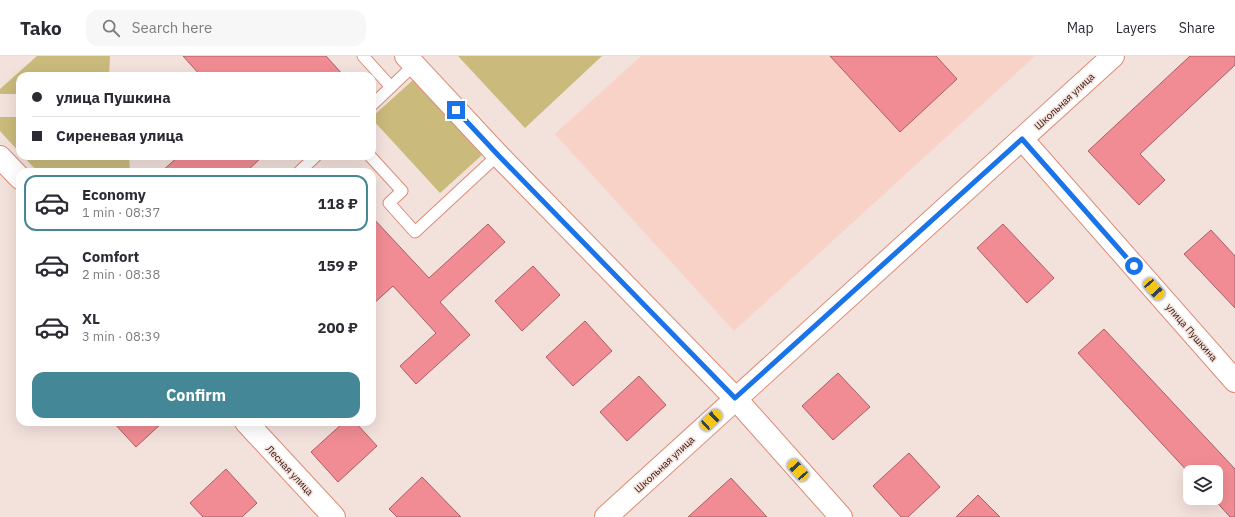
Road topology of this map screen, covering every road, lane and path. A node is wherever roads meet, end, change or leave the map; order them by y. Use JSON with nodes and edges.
{"nodes":[{"id":1,"x":363,"y":56,"type":"edge"},
{"id":2,"x":1113,"y":56,"type":"edge"},
{"id":3,"x":410,"y":61,"type":"edge"},
{"id":4,"x":391,"y":87,"type":"junction"},
{"id":5,"x":376,"y":101,"type":"edge"},
{"id":6,"x":1022,"y":139,"type":"junction"},
{"id":7,"x":498,"y":155,"type":"junction"},
{"id":8,"x":0,"y":157,"type":"edge"},
{"id":9,"x":312,"y":160,"type":"edge"},
{"id":10,"x":374,"y":160,"type":"edge"},
{"id":11,"x":303,"y":168,"type":"edge"},
{"id":12,"x":16,"y":174,"type":"edge"},
{"id":13,"x":1235,"y":381,"type":"edge"},
{"id":14,"x":735,"y":398,"type":"junction"},
{"id":15,"x":250,"y":426,"type":"edge"},
{"id":16,"x":334,"y":517,"type":"edge"},
{"id":17,"x":606,"y":517,"type":"edge"},
{"id":18,"x":840,"y":517,"type":"edge"}],
"edges":[{"from":1,"to":4,"type":"lane"},
{"from":2,"to":6,"type":"street","name":"Школьная улица"},
{"from":3,"to":4,"type":"lane"},
{"from":3,"to":7,"type":"street"},
{"from":4,"to":5,"type":"lane"},
{"from":6,"to":13,"type":"street","name":"улица Пушкина"},
{"from":6,"to":14,"type":"street","name":"Школьная улица"},
{"from":7,"to":10,"type":"lane"},
{"from":7,"to":14,"type":"street"},
{"from":8,"to":12,"type":"street"},
{"from":9,"to":11,"type":"lane"},
{"from":14,"to":17,"type":"street","name":"Школьная улица"},
{"from":14,"to":18,"type":"street"},
{"from":15,"to":16,"type":"street","name":"Лесная улица"}]}
